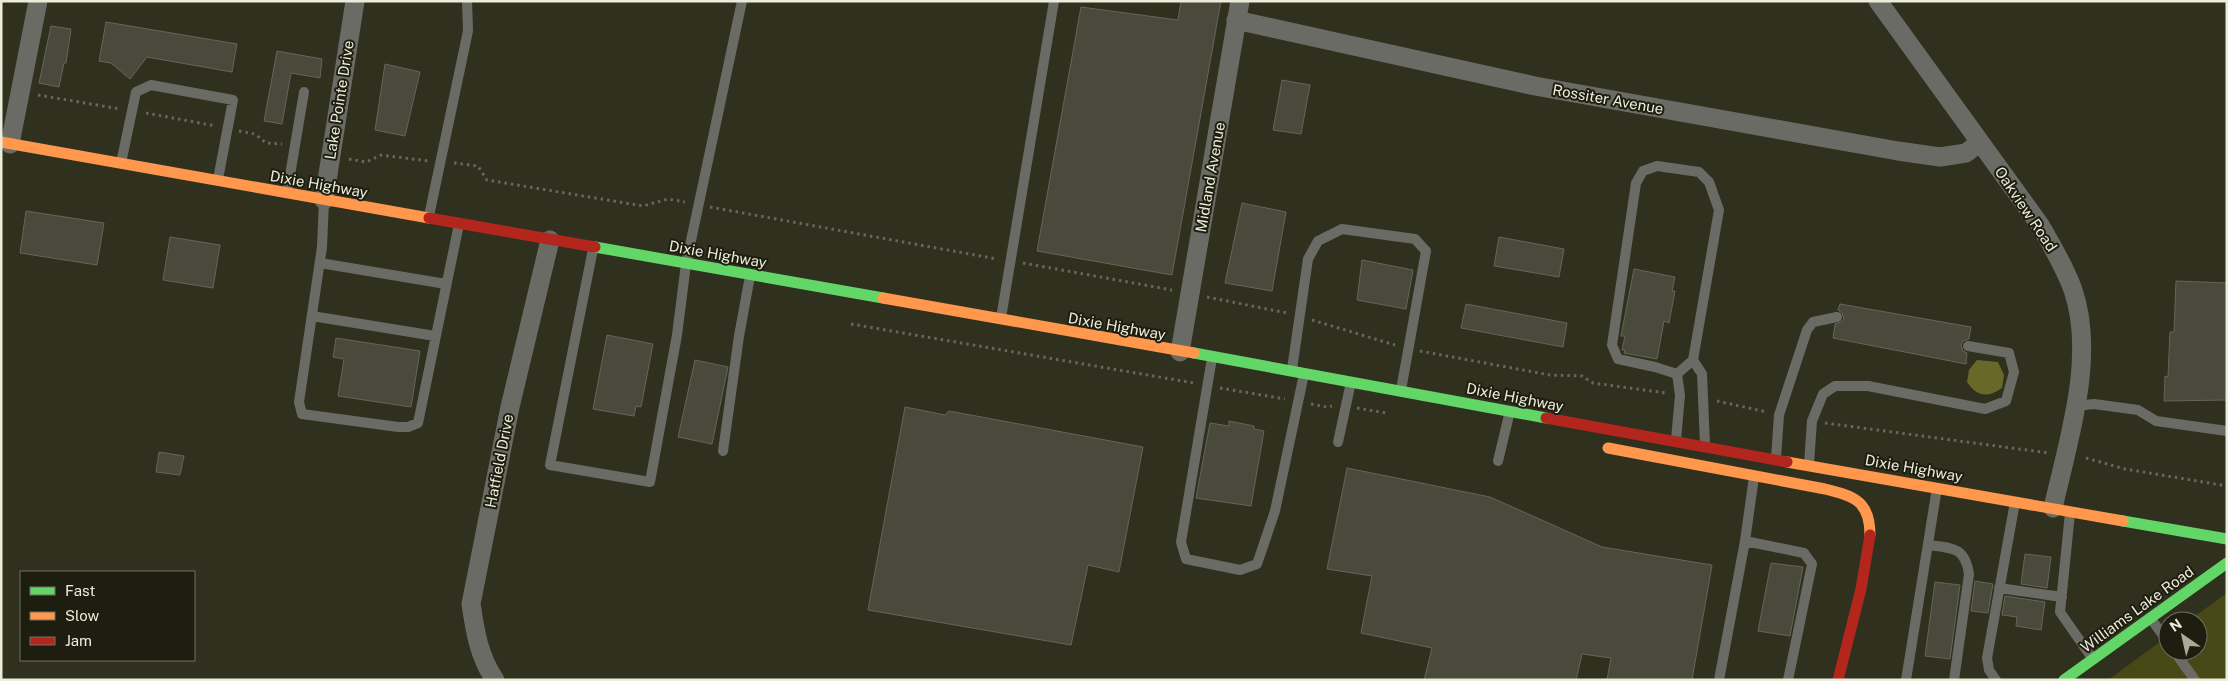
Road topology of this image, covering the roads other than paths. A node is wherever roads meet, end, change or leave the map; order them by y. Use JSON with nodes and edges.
{"nodes":[{"id":1,"x":38,"y":1,"type":"edge"},
{"id":2,"x":355,"y":1,"type":"edge"},
{"id":3,"x":467,"y":1,"type":"edge"},
{"id":4,"x":742,"y":1,"type":"edge"},
{"id":5,"x":1054,"y":1,"type":"edge"},
{"id":6,"x":1240,"y":1,"type":"edge"},
{"id":7,"x":1878,"y":1,"type":"edge"},
{"id":8,"x":1236,"y":20,"type":"junction"},
{"id":9,"x":304,"y":92,"type":"dead end"},
{"id":10,"x":5,"y":143,"type":"edge"},
{"id":11,"x":1980,"y":143,"type":"junction"},
{"id":12,"x":121,"y":164,"type":"junction"},
{"id":13,"x":218,"y":180,"type":"junction"},
{"id":14,"x":287,"y":193,"type":"junction"},
{"id":15,"x":324,"y":200,"type":"junction"},
{"id":16,"x":429,"y":218,"type":"junction"},
{"id":17,"x":459,"y":224,"type":"junction"},
{"id":18,"x":550,"y":240,"type":"junction"},
{"id":19,"x":593,"y":248,"type":"junction"},
{"id":20,"x":320,"y":263,"type":"junction"},
{"id":21,"x":686,"y":264,"type":"junction"},
{"id":22,"x":750,"y":276,"type":"junction"},
{"id":23,"x":446,"y":284,"type":"junction"},
{"id":24,"x":312,"y":316,"type":"junction"},
{"id":25,"x":1837,"y":317,"type":"dead end"},
{"id":26,"x":1000,"y":320,"type":"junction"},
{"id":27,"x":435,"y":336,"type":"junction"},
{"id":28,"x":1968,"y":346,"type":"dead end"},
{"id":29,"x":1180,"y":352,"type":"junction"},
{"id":30,"x":1212,"y":358,"type":"junction"},
{"id":31,"x":1693,"y":360,"type":"junction"},
{"id":32,"x":1292,"y":371,"type":"junction"},
{"id":33,"x":1304,"y":373,"type":"junction"},
{"id":34,"x":1677,"y":374,"type":"junction"},
{"id":35,"x":1352,"y":381,"type":"junction"},
{"id":36,"x":1401,"y":391,"type":"junction"},
{"id":37,"x":2075,"y":406,"type":"junction"},
{"id":38,"x":1510,"y":411,"type":"junction"},
{"id":39,"x":1570,"y":422,"type":"junction"},
{"id":40,"x":2227,"y":431,"type":"edge"},
{"id":41,"x":1338,"y":442,"type":"dead end"},
{"id":42,"x":1676,"y":442,"type":"junction"},
{"id":43,"x":1705,"y":446,"type":"junction"},
{"id":44,"x":723,"y":451,"type":"dead end"},
{"id":45,"x":1776,"y":459,"type":"junction"},
{"id":46,"x":1498,"y":461,"type":"dead end"},
{"id":47,"x":1809,"y":465,"type":"junction"},
{"id":48,"x":1754,"y":476,"type":"junction"},
{"id":49,"x":1938,"y":487,"type":"junction"},
{"id":50,"x":2015,"y":501,"type":"junction"},
{"id":51,"x":2062,"y":509,"type":"junction"},
{"id":52,"x":2227,"y":538,"type":"edge"},
{"id":53,"x":1744,"y":541,"type":"junction"},
{"id":54,"x":1928,"y":545,"type":"junction"},
{"id":55,"x":2227,"y":563,"type":"edge"},
{"id":56,"x":1999,"y":588,"type":"junction"},
{"id":57,"x":2062,"y":597,"type":"junction"},
{"id":58,"x":2151,"y":618,"type":"junction"},
{"id":59,"x":2158,"y":628,"type":"edge"},
{"id":60,"x":2093,"y":659,"type":"junction"},
{"id":61,"x":2181,"y":661,"type":"edge"},
{"id":62,"x":496,"y":680,"type":"edge"},
{"id":63,"x":1719,"y":680,"type":"edge"},
{"id":64,"x":1788,"y":680,"type":"edge"},
{"id":65,"x":1838,"y":680,"type":"edge"},
{"id":66,"x":1906,"y":680,"type":"edge"},
{"id":67,"x":1954,"y":680,"type":"edge"},
{"id":68,"x":1996,"y":680,"type":"edge"},
{"id":69,"x":2064,"y":680,"type":"edge"},
{"id":70,"x":2194,"y":680,"type":"edge"}],
"edges":[{"from":1,"to":10,"type":"street"},
{"from":2,"to":15,"type":"street","name":"Lake Pointe Drive"},
{"from":3,"to":16,"type":"lane"},
{"from":4,"to":21,"type":"lane"},
{"from":5,"to":26,"type":"lane"},
{"from":6,"to":8,"type":"street","name":"Midland Avenue"},
{"from":7,"to":11,"type":"street","name":"Oakview Road"},
{"from":8,"to":11,"type":"street","name":"Rossiter Avenue"},
{"from":8,"to":29,"type":"street","name":"Midland Avenue"},
{"from":9,"to":14,"type":"lane"},
{"from":10,"to":12,"type":"main road","name":"Dixie Highway"},
{"from":11,"to":37,"type":"street","name":"Oakview Road"},
{"from":12,"to":13,"type":"main road","name":"Dixie Highway"},
{"from":12,"to":13,"type":"lane"},
{"from":13,"to":14,"type":"main road","name":"Dixie Highway"},
{"from":14,"to":15,"type":"main road","name":"Dixie Highway"},
{"from":15,"to":16,"type":"main road","name":"Dixie Highway"},
{"from":15,"to":20,"type":"lane"},
{"from":16,"to":17,"type":"main road","name":"Dixie Highway"},
{"from":17,"to":18,"type":"main road","name":"Dixie Highway"},
{"from":17,"to":23,"type":"lane"},
{"from":18,"to":19,"type":"main road","name":"Dixie Highway"},
{"from":18,"to":62,"type":"street","name":"Hatfield Drive"},
{"from":19,"to":21,"type":"main road","name":"Dixie Highway"},
{"from":19,"to":21,"type":"lane"},
{"from":20,"to":23,"type":"lane"},
{"from":20,"to":24,"type":"lane"},
{"from":21,"to":22,"type":"main road","name":"Dixie Highway"},
{"from":22,"to":26,"type":"main road","name":"Dixie Highway"},
{"from":22,"to":44,"type":"lane"},
{"from":23,"to":27,"type":"lane"},
{"from":24,"to":27,"type":"lane"},
{"from":24,"to":27,"type":"lane"},
{"from":25,"to":45,"type":"lane"},
{"from":26,"to":29,"type":"main road","name":"Dixie Highway"},
{"from":28,"to":47,"type":"lane"},
{"from":29,"to":30,"type":"main road","name":"Dixie Highway"},
{"from":30,"to":32,"type":"main road","name":"Dixie Highway"},
{"from":30,"to":33,"type":"lane"},
{"from":31,"to":34,"type":"lane"},
{"from":31,"to":34,"type":"lane"},
{"from":31,"to":43,"type":"lane"},
{"from":32,"to":33,"type":"main road","name":"Dixie Highway"},
{"from":32,"to":36,"type":"lane"},
{"from":33,"to":35,"type":"main road","name":"Dixie Highway"},
{"from":34,"to":42,"type":"lane"},
{"from":35,"to":36,"type":"main road","name":"Dixie Highway"},
{"from":35,"to":41,"type":"lane"},
{"from":36,"to":38,"type":"main road","name":"Dixie Highway"},
{"from":37,"to":40,"type":"lane"},
{"from":37,"to":51,"type":"street","name":"Oakview Road"},
{"from":38,"to":39,"type":"main road","name":"Dixie Highway"},
{"from":38,"to":46,"type":"lane"},
{"from":39,"to":42,"type":"main road","name":"Dixie Highway"},
{"from":39,"to":48,"type":"main road"},
{"from":42,"to":43,"type":"main road","name":"Dixie Highway"},
{"from":43,"to":45,"type":"main road","name":"Dixie Highway"},
{"from":45,"to":47,"type":"main road","name":"Dixie Highway"},
{"from":47,"to":49,"type":"main road","name":"Dixie Highway"},
{"from":48,"to":53,"type":"lane"},
{"from":48,"to":65,"type":"main road"},
{"from":49,"to":50,"type":"main road","name":"Dixie Highway"},
{"from":49,"to":54,"type":"lane"},
{"from":50,"to":51,"type":"main road","name":"Dixie Highway"},
{"from":50,"to":56,"type":"lane"},
{"from":51,"to":52,"type":"main road","name":"Dixie Highway"},
{"from":51,"to":57,"type":"lane"},
{"from":53,"to":63,"type":"lane"},
{"from":53,"to":64,"type":"lane"},
{"from":54,"to":66,"type":"lane"},
{"from":54,"to":67,"type":"lane"},
{"from":55,"to":58,"type":"main road","name":"Williams Lake Road"},
{"from":56,"to":57,"type":"lane"},
{"from":56,"to":68,"type":"lane"},
{"from":57,"to":60,"type":"lane"},
{"from":58,"to":59,"type":"lane"},
{"from":58,"to":60,"type":"main road","name":"Williams Lake Road"},
{"from":60,"to":69,"type":"main road","name":"Williams Lake Road"},
{"from":61,"to":70,"type":"lane"}]}
